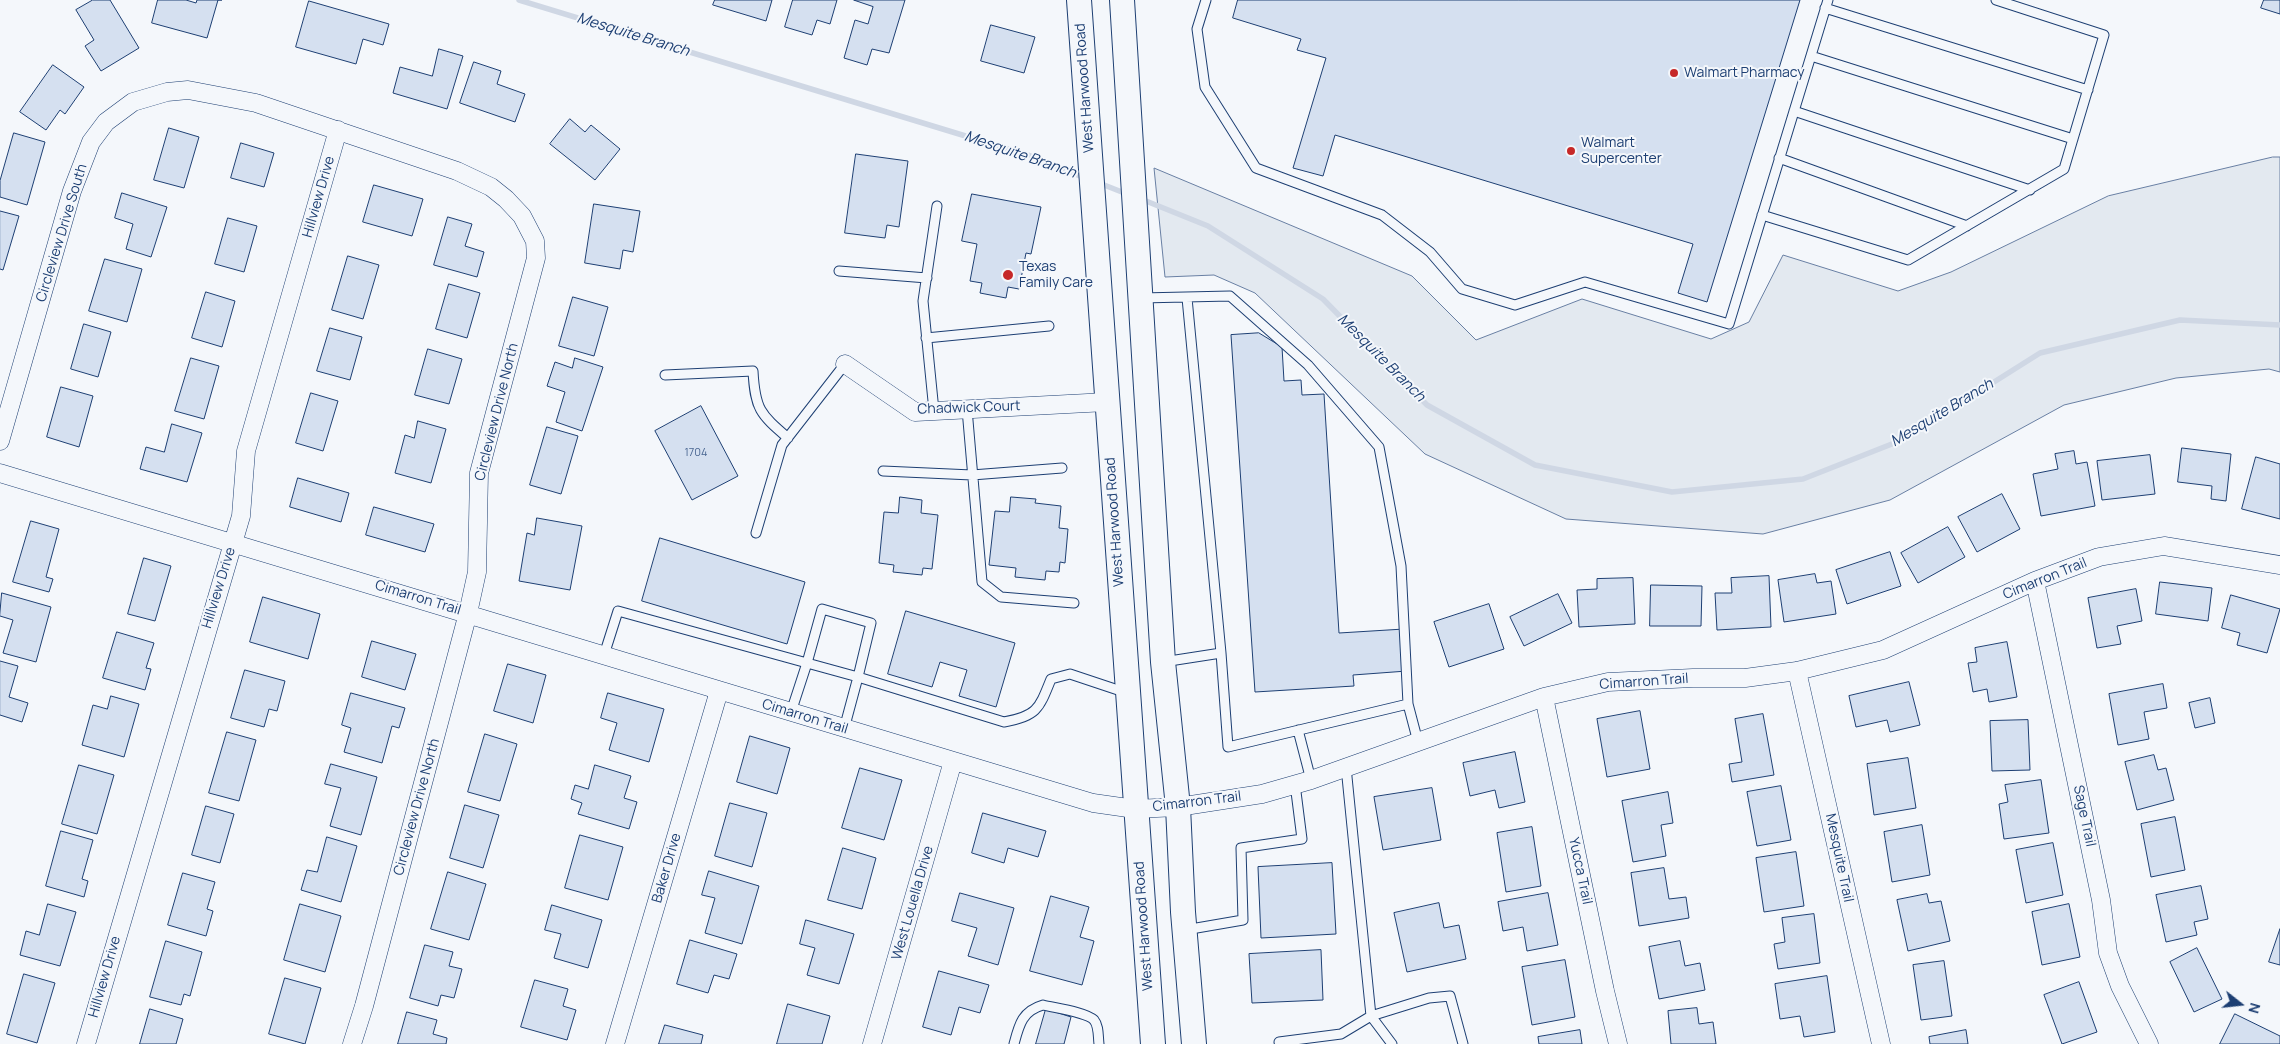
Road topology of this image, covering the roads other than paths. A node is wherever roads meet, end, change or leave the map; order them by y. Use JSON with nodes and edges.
{"nodes":[{"id":1,"x":1079,"y":0,"type":"edge"},
{"id":2,"x":1122,"y":0,"type":"edge"},
{"id":3,"x":1206,"y":0,"type":"edge"},
{"id":4,"x":1996,"y":0,"type":"edge"},
{"id":5,"x":1827,"y":4,"type":"edge"},
{"id":6,"x":1810,"y":56,"type":"junction"},
{"id":7,"x":2088,"y":90,"type":"junction"},
{"id":8,"x":1794,"y":111,"type":"junction"},
{"id":9,"x":338,"y":130,"type":"junction"},
{"id":10,"x":2073,"y":139,"type":"junction"},
{"id":11,"x":1779,"y":158,"type":"junction"},
{"id":12,"x":2030,"y":190,"type":"junction"},
{"id":13,"x":937,"y":206,"type":"dead end"},
{"id":14,"x":1762,"y":215,"type":"junction"},
{"id":15,"x":1967,"y":226,"type":"junction"},
{"id":16,"x":839,"y":271,"type":"dead end"},
{"id":17,"x":927,"y":278,"type":"junction"},
{"id":18,"x":1140,"y":298,"type":"junction"},
{"id":19,"x":1187,"y":298,"type":"junction"},
{"id":20,"x":1050,"y":326,"type":"dead end"},
{"id":21,"x":926,"y":338,"type":"junction"},
{"id":22,"x":845,"y":364,"type":"joint"},
{"id":23,"x":664,"y":375,"type":"dead end"},
{"id":24,"x":1107,"y":402,"type":"junction"},
{"id":25,"x":967,"y":409,"type":"junction"},
{"id":26,"x":934,"y":410,"type":"junction"},
{"id":27,"x":788,"y":438,"type":"junction"},
{"id":28,"x":0,"y":442,"type":"edge"},
{"id":29,"x":1062,"y":468,"type":"dead end"},
{"id":30,"x":883,"y":472,"type":"dead end"},
{"id":31,"x":0,"y":473,"type":"edge"},
{"id":32,"x":972,"y":475,"type":"junction"},
{"id":33,"x":756,"y":534,"type":"dead end"},
{"id":34,"x":233,"y":542,"type":"junction"},
{"id":35,"x":2280,"y":565,"type":"edge"},
{"id":36,"x":2035,"y":581,"type":"junction"},
{"id":37,"x":1074,"y":603,"type":"dead end"},
{"id":38,"x":468,"y":613,"type":"junction"},
{"id":39,"x":1221,"y":653,"type":"junction"},
{"id":40,"x":604,"y":655,"type":"junction"},
{"id":41,"x":1163,"y":662,"type":"junction"},
{"id":42,"x":806,"y":663,"type":"junction"},
{"id":43,"x":1797,"y":671,"type":"junction"},
{"id":44,"x":858,"y":677,"type":"junction"},
{"id":45,"x":719,"y":691,"type":"junction"},
{"id":46,"x":1127,"y":693,"type":"junction"},
{"id":47,"x":1544,"y":697,"type":"junction"},
{"id":48,"x":1408,"y":704,"type":"junction"},
{"id":49,"x":790,"y":712,"type":"junction"},
{"id":50,"x":844,"y":729,"type":"junction"},
{"id":51,"x":1298,"y":730,"type":"junction"},
{"id":52,"x":1418,"y":742,"type":"junction"},
{"id":53,"x":954,"y":761,"type":"junction"},
{"id":54,"x":1346,"y":767,"type":"junction"},
{"id":55,"x":1303,"y":782,"type":"junction"},
{"id":56,"x":1178,"y":807,"type":"junction"},
{"id":57,"x":1135,"y":809,"type":"junction"},
{"id":58,"x":1185,"y":930,"type":"junction"},
{"id":59,"x":1371,"y":1016,"type":"junction"},
{"id":60,"x":1278,"y":1042,"type":"dead end"},
{"id":61,"x":86,"y":1044,"type":"edge"},
{"id":62,"x":352,"y":1044,"type":"edge"},
{"id":63,"x":615,"y":1044,"type":"edge"},
{"id":64,"x":872,"y":1044,"type":"edge"},
{"id":65,"x":1014,"y":1044,"type":"edge"},
{"id":66,"x":1099,"y":1044,"type":"edge"},
{"id":67,"x":1153,"y":1044,"type":"edge"},
{"id":68,"x":1194,"y":1044,"type":"edge"},
{"id":69,"x":1392,"y":1044,"type":"edge"},
{"id":70,"x":1463,"y":1044,"type":"edge"},
{"id":71,"x":1618,"y":1044,"type":"edge"},
{"id":72,"x":1881,"y":1044,"type":"edge"},
{"id":73,"x":2149,"y":1044,"type":"edge"}],
"edges":[{"from":1,"to":24,"type":"main road","name":"West Harwood Road"},
{"from":2,"to":18,"type":"main road"},
{"from":3,"to":14,"type":"lane"},
{"from":4,"to":7,"type":"lane"},
{"from":5,"to":6,"type":"lane"},
{"from":5,"to":7,"type":"lane"},
{"from":6,"to":8,"type":"lane"},
{"from":6,"to":10,"type":"lane"},
{"from":7,"to":10,"type":"lane"},
{"from":8,"to":11,"type":"lane"},
{"from":8,"to":12,"type":"lane"},
{"from":9,"to":28,"type":"street","name":"Circleview Drive South"},
{"from":9,"to":34,"type":"street","name":"Hillview Drive"},
{"from":9,"to":38,"type":"street","name":"Circleview Drive North"},
{"from":10,"to":12,"type":"lane"},
{"from":11,"to":14,"type":"lane"},
{"from":11,"to":15,"type":"lane"},
{"from":12,"to":15,"type":"lane"},
{"from":13,"to":17,"type":"lane"},
{"from":14,"to":15,"type":"lane"},
{"from":16,"to":17,"type":"lane"},
{"from":17,"to":21,"type":"lane"},
{"from":18,"to":19,"type":"lane"},
{"from":18,"to":41,"type":"main road"},
{"from":19,"to":39,"type":"lane"},
{"from":19,"to":48,"type":"lane"},
{"from":20,"to":21,"type":"lane"},
{"from":21,"to":26,"type":"lane"},
{"from":22,"to":26,"type":"street","name":"Chadwick Court"},
{"from":22,"to":27,"type":"lane"},
{"from":23,"to":27,"type":"lane"},
{"from":24,"to":25,"type":"street","name":"Chadwick Court"},
{"from":24,"to":46,"type":"main road","name":"West Harwood Road"},
{"from":25,"to":26,"type":"street","name":"Chadwick Court"},
{"from":25,"to":32,"type":"lane"},
{"from":27,"to":33,"type":"lane"},
{"from":29,"to":32,"type":"lane"},
{"from":30,"to":32,"type":"lane"},
{"from":31,"to":34,"type":"street","name":"Cimarron Trail"},
{"from":32,"to":37,"type":"lane"},
{"from":34,"to":38,"type":"street","name":"Cimarron Trail"},
{"from":34,"to":61,"type":"street","name":"Hillview Drive"},
{"from":35,"to":36,"type":"street","name":"Cimarron Trail"},
{"from":36,"to":43,"type":"street","name":"Cimarron Trail"},
{"from":36,"to":73,"type":"street","name":"Sage Trail"},
{"from":38,"to":40,"type":"street","name":"Cimarron Trail"},
{"from":38,"to":62,"type":"street","name":"Circleview Drive North"},
{"from":39,"to":41,"type":"lane"},
{"from":39,"to":51,"type":"lane"},
{"from":40,"to":42,"type":"lane"},
{"from":40,"to":45,"type":"street","name":"Cimarron Trail"},
{"from":41,"to":56,"type":"main road"},
{"from":42,"to":44,"type":"lane"},
{"from":42,"to":44,"type":"lane"},
{"from":42,"to":49,"type":"lane"},
{"from":43,"to":47,"type":"street","name":"Cimarron Trail"},
{"from":43,"to":72,"type":"street","name":"Mesquite Trail"},
{"from":44,"to":46,"type":"lane"},
{"from":44,"to":50,"type":"lane"},
{"from":45,"to":49,"type":"street","name":"Cimarron Trail"},
{"from":45,"to":63,"type":"street","name":"Baker Drive"},
{"from":46,"to":57,"type":"main road","name":"West Harwood Road"},
{"from":47,"to":52,"type":"street","name":"Cimarron Trail"},
{"from":47,"to":71,"type":"street","name":"Yucca Trail"},
{"from":48,"to":51,"type":"lane"},
{"from":48,"to":52,"type":"lane"},
{"from":49,"to":50,"type":"street","name":"Cimarron Trail"},
{"from":50,"to":53,"type":"street","name":"Cimarron Trail"},
{"from":51,"to":55,"type":"lane"},
{"from":52,"to":54,"type":"street","name":"Cimarron Trail"},
{"from":53,"to":57,"type":"street","name":"Cimarron Trail"},
{"from":53,"to":64,"type":"street","name":"West Louella Drive"},
{"from":54,"to":55,"type":"street","name":"Cimarron Trail"},
{"from":54,"to":59,"type":"lane"},
{"from":55,"to":56,"type":"street","name":"Cimarron Trail"},
{"from":55,"to":58,"type":"lane"},
{"from":56,"to":57,"type":"street","name":"Cimarron Trail"},
{"from":56,"to":58,"type":"main road"},
{"from":57,"to":67,"type":"main road","name":"West Harwood Road"},
{"from":58,"to":68,"type":"main road"},
{"from":59,"to":60,"type":"lane"},
{"from":59,"to":69,"type":"lane"},
{"from":59,"to":70,"type":"lane"},
{"from":65,"to":66,"type":"lane"}]}
